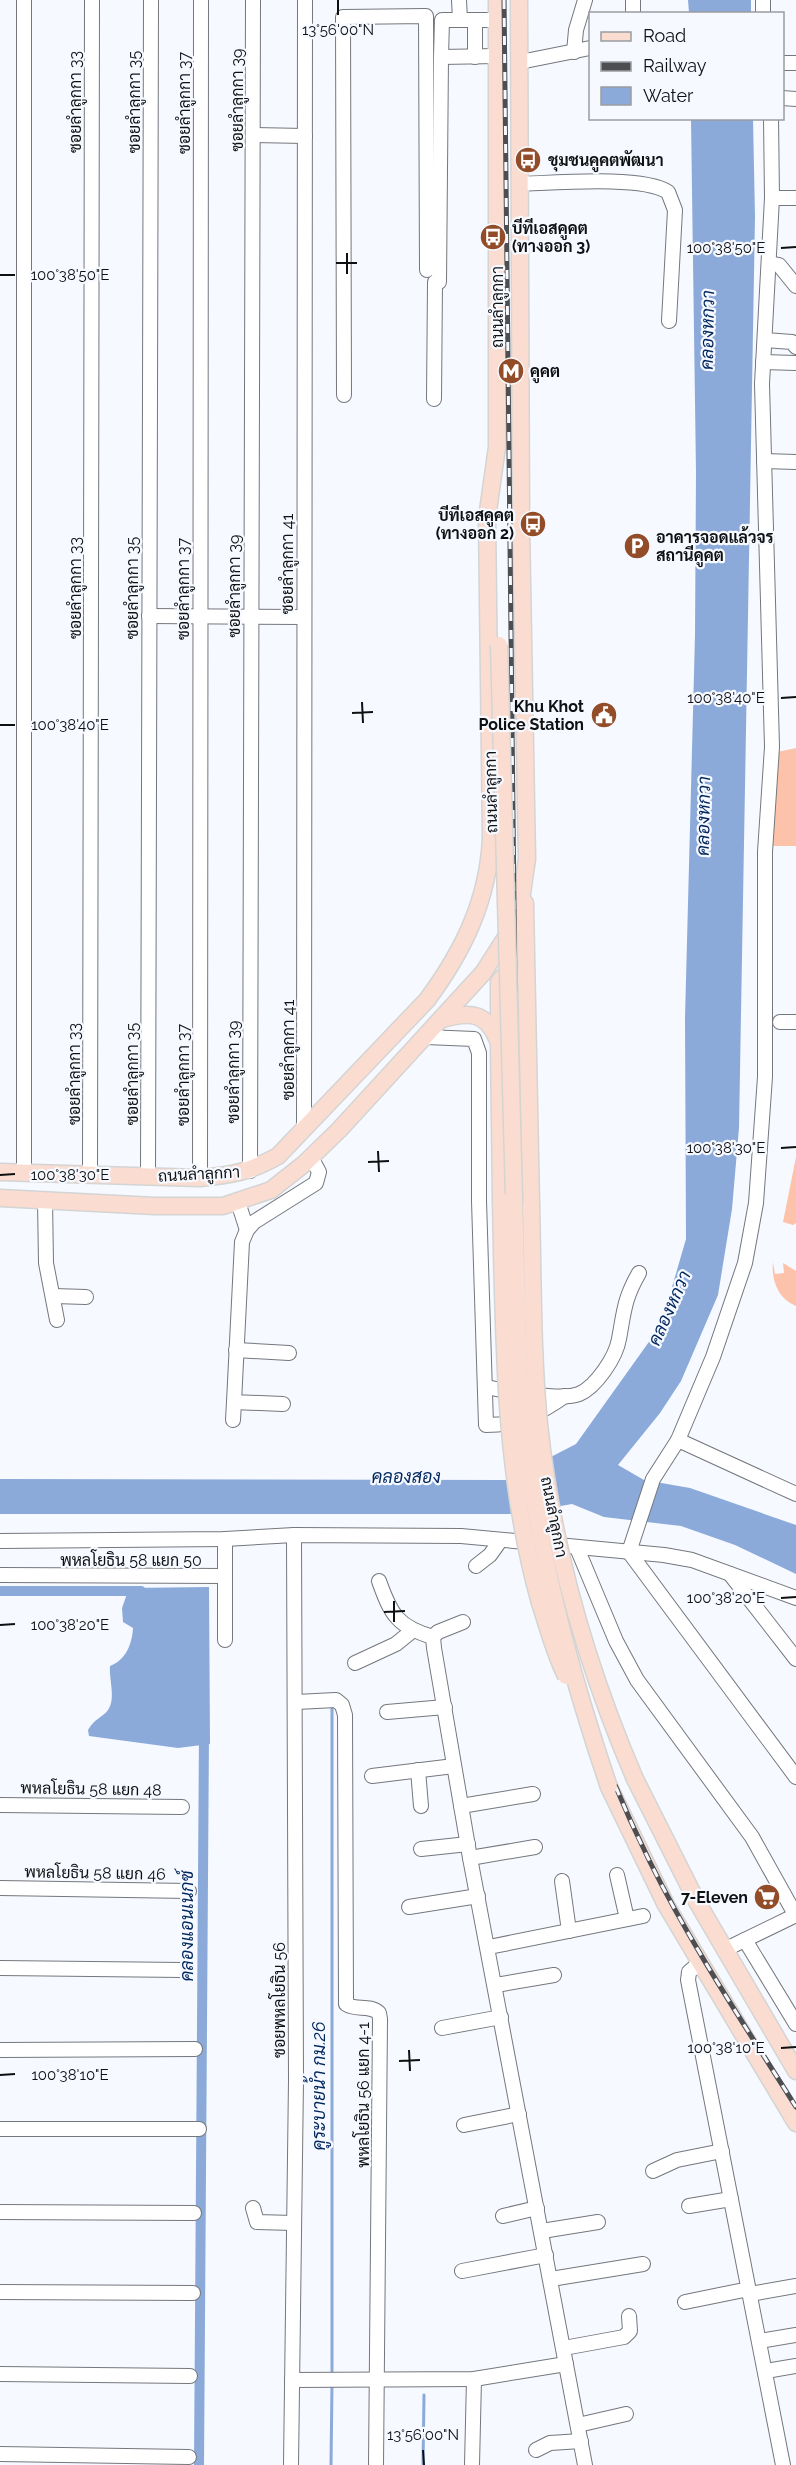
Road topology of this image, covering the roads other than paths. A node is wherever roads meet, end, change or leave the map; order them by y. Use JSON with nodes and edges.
{"nodes":[{"id":1,"x":24,"y":0,"type":"edge"},
{"id":2,"x":92,"y":0,"type":"edge"},
{"id":3,"x":151,"y":0,"type":"edge"},
{"id":4,"x":201,"y":0,"type":"edge"},
{"id":5,"x":253,"y":0,"type":"edge"},
{"id":6,"x":304,"y":0,"type":"edge"},
{"id":7,"x":459,"y":0,"type":"edge"},
{"id":8,"x":497,"y":0,"type":"edge"},
{"id":9,"x":524,"y":0,"type":"edge"},
{"id":10,"x":585,"y":0,"type":"edge"},
{"id":11,"x":460,"y":20,"type":"junction"},
{"id":12,"x":475,"y":20,"type":"junction"},
{"id":13,"x":497,"y":20,"type":"junction"},
{"id":14,"x":427,"y":26,"type":"junction"},
{"id":15,"x":442,"y":26,"type":"junction"},
{"id":16,"x":589,"y":48,"type":"edge"},
{"id":17,"x":574,"y":52,"type":"junction"},
{"id":18,"x":497,"y":56,"type":"junction"},
{"id":19,"x":441,"y":57,"type":"junction"},
{"id":20,"x":476,"y":57,"type":"junction"},
{"id":21,"x":520,"y":62,"type":"junction"},
{"id":22,"x":771,"y":120,"type":"edge"},
{"id":23,"x":253,"y":135,"type":"junction"},
{"id":24,"x":305,"y":136,"type":"junction"},
{"id":25,"x":520,"y":184,"type":"junction"},
{"id":26,"x":772,"y":198,"type":"junction"},
{"id":27,"x":796,"y":198,"type":"edge"},
{"id":28,"x":769,"y":263,"type":"junction"},
{"id":29,"x":427,"y":270,"type":"dead end"},
{"id":30,"x":796,"y":286,"type":"edge"},
{"id":31,"x":669,"y":321,"type":"dead end"},
{"id":32,"x":765,"y":340,"type":"junction"},
{"id":33,"x":796,"y":347,"type":"edge"},
{"id":34,"x":763,"y":362,"type":"junction"},
{"id":35,"x":796,"y":363,"type":"edge"},
{"id":36,"x":344,"y":395,"type":"dead end"},
{"id":37,"x":435,"y":399,"type":"dead end"},
{"id":38,"x":497,"y":447,"type":"junction"},
{"id":39,"x":764,"y":461,"type":"junction"},
{"id":40,"x":796,"y":462,"type":"edge"},
{"id":41,"x":149,"y":616,"type":"junction"},
{"id":42,"x":200,"y":616,"type":"junction"},
{"id":43,"x":250,"y":617,"type":"junction"},
{"id":44,"x":304,"y":617,"type":"junction"},
{"id":45,"x":524,"y":884,"type":"junction"},
{"id":46,"x":527,"y":989,"type":"junction"},
{"id":47,"x":441,"y":1020,"type":"junction"},
{"id":48,"x":780,"y":1022,"type":"dead end"},
{"id":49,"x":796,"y":1022,"type":"edge"},
{"id":50,"x":426,"y":1037,"type":"junction"},
{"id":51,"x":499,"y":1043,"type":"junction"},
{"id":52,"x":304,"y":1129,"type":"junction"},
{"id":53,"x":311,"y":1157,"type":"junction"},
{"id":54,"x":250,"y":1171,"type":"junction"},
{"id":55,"x":0,"y":1172,"type":"edge"},
{"id":56,"x":24,"y":1173,"type":"junction"},
{"id":57,"x":90,"y":1175,"type":"junction"},
{"id":58,"x":148,"y":1177,"type":"junction"},
{"id":59,"x":200,"y":1178,"type":"junction"},
{"id":60,"x":0,"y":1198,"type":"edge"},
{"id":61,"x":45,"y":1200,"type":"junction"},
{"id":62,"x":238,"y":1202,"type":"junction"},
{"id":63,"x":247,"y":1230,"type":"junction"},
{"id":64,"x":639,"y":1273,"type":"dead end"},
{"id":65,"x":54,"y":1296,"type":"junction"},
{"id":66,"x":86,"y":1297,"type":"dead end"},
{"id":67,"x":57,"y":1320,"type":"dead end"},
{"id":68,"x":236,"y":1350,"type":"junction"},
{"id":69,"x":289,"y":1353,"type":"dead end"},
{"id":70,"x":486,"y":1387,"type":"junction"},
{"id":71,"x":565,"y":1396,"type":"junction"},
{"id":72,"x":234,"y":1402,"type":"junction"},
{"id":73,"x":283,"y":1404,"type":"dead end"},
{"id":74,"x":233,"y":1420,"type":"dead end"},
{"id":75,"x":678,"y":1440,"type":"junction"},
{"id":76,"x":796,"y":1494,"type":"edge"},
{"id":77,"x":294,"y":1535,"type":"junction"},
{"id":78,"x":225,"y":1539,"type":"junction"},
{"id":79,"x":0,"y":1541,"type":"edge"},
{"id":80,"x":500,"y":1541,"type":"junction"},
{"id":81,"x":577,"y":1548,"type":"junction"},
{"id":82,"x":629,"y":1552,"type":"junction"},
{"id":83,"x":476,"y":1566,"type":"dead end"},
{"id":84,"x":730,"y":1574,"type":"junction"},
{"id":85,"x":0,"y":1575,"type":"edge"},
{"id":86,"x":225,"y":1576,"type":"junction"},
{"id":87,"x":379,"y":1581,"type":"dead end"},
{"id":88,"x":796,"y":1598,"type":"edge"},
{"id":89,"x":463,"y":1622,"type":"dead end"},
{"id":90,"x":411,"y":1631,"type":"junction"},
{"id":91,"x":433,"y":1638,"type":"junction"},
{"id":92,"x":225,"y":1640,"type":"dead end"},
{"id":93,"x":796,"y":1659,"type":"edge"},
{"id":94,"x":355,"y":1663,"type":"dead end"},
{"id":95,"x":296,"y":1702,"type":"junction"},
{"id":96,"x":445,"y":1707,"type":"junction"},
{"id":97,"x":583,"y":1711,"type":"junction"},
{"id":98,"x":387,"y":1712,"type":"dead end"},
{"id":99,"x":454,"y":1766,"type":"junction"},
{"id":100,"x":418,"y":1770,"type":"junction"},
{"id":101,"x":372,"y":1776,"type":"dead end"},
{"id":102,"x":796,"y":1777,"type":"edge"},
{"id":103,"x":533,"y":1794,"type":"dead end"},
{"id":104,"x":0,"y":1805,"type":"edge"},
{"id":105,"x":421,"y":1806,"type":"dead end"},
{"id":106,"x":461,"y":1806,"type":"junction"},
{"id":107,"x":182,"y":1807,"type":"dead end"},
{"id":108,"x":535,"y":1847,"type":"dead end"},
{"id":109,"x":422,"y":1849,"type":"dead end"},
{"id":110,"x":469,"y":1851,"type":"junction"},
{"id":111,"x":616,"y":1875,"type":"dead end"},
{"id":112,"x":562,"y":1881,"type":"dead end"},
{"id":113,"x":0,"y":1888,"type":"edge"},
{"id":114,"x":189,"y":1891,"type":"dead end"},
{"id":115,"x":478,"y":1896,"type":"junction"},
{"id":116,"x":409,"y":1907,"type":"dead end"},
{"id":117,"x":642,"y":1916,"type":"dead end"},
{"id":118,"x":796,"y":1916,"type":"edge"},
{"id":119,"x":627,"y":1919,"type":"junction"},
{"id":120,"x":569,"y":1931,"type":"junction"},
{"id":121,"x":745,"y":1940,"type":"junction"},
{"id":122,"x":489,"y":1947,"type":"junction"},
{"id":123,"x":724,"y":1950,"type":"junction"},
{"id":124,"x":701,"y":1962,"type":"junction"},
{"id":125,"x":0,"y":1968,"type":"edge"},
{"id":126,"x":183,"y":1970,"type":"dead end"},
{"id":127,"x":554,"y":1975,"type":"dead end"},
{"id":128,"x":496,"y":1985,"type":"junction"},
{"id":129,"x":501,"y":2017,"type":"junction"},
{"id":130,"x":796,"y":2024,"type":"edge"},
{"id":131,"x":442,"y":2028,"type":"dead end"},
{"id":132,"x":195,"y":2049,"type":"dead end"},
{"id":133,"x":0,"y":2050,"type":"edge"},
{"id":134,"x":796,"y":2071,"type":"edge"},
{"id":135,"x":519,"y":2114,"type":"junction"},
{"id":136,"x":796,"y":2123,"type":"edge"},
{"id":137,"x":464,"y":2125,"type":"dead end"},
{"id":138,"x":0,"y":2129,"type":"edge"},
{"id":139,"x":199,"y":2129,"type":"dead end"},
{"id":140,"x":722,"y":2151,"type":"junction"},
{"id":141,"x":653,"y":2171,"type":"dead end"},
{"id":142,"x":732,"y":2199,"type":"junction"},
{"id":143,"x":689,"y":2206,"type":"dead end"},
{"id":144,"x":253,"y":2208,"type":"dead end"},
{"id":145,"x":537,"y":2208,"type":"junction"},
{"id":146,"x":0,"y":2212,"type":"edge"},
{"id":147,"x":194,"y":2213,"type":"dead end"},
{"id":148,"x":503,"y":2216,"type":"dead end"},
{"id":149,"x":598,"y":2222,"type":"dead end"},
{"id":150,"x":292,"y":2223,"type":"junction"},
{"id":151,"x":542,"y":2231,"type":"junction"},
{"id":152,"x":546,"y":2254,"type":"junction"},
{"id":153,"x":643,"y":2264,"type":"dead end"},
{"id":154,"x":462,"y":2271,"type":"dead end"},
{"id":155,"x":550,"y":2279,"type":"junction"},
{"id":156,"x":796,"y":2286,"type":"edge"},
{"id":157,"x":0,"y":2292,"type":"edge"},
{"id":158,"x":750,"y":2292,"type":"junction"},
{"id":159,"x":192,"y":2293,"type":"dead end"},
{"id":160,"x":684,"y":2302,"type":"dead end"},
{"id":161,"x":629,"y":2316,"type":"dead end"},
{"id":162,"x":796,"y":2336,"type":"edge"},
{"id":163,"x":760,"y":2341,"type":"junction"},
{"id":164,"x":564,"y":2348,"type":"junction"},
{"id":165,"x":566,"y":2364,"type":"junction"},
{"id":166,"x":796,"y":2366,"type":"edge"},
{"id":167,"x":766,"y":2371,"type":"junction"},
{"id":168,"x":0,"y":2374,"type":"edge"},
{"id":169,"x":190,"y":2376,"type":"dead end"},
{"id":170,"x":474,"y":2379,"type":"junction"},
{"id":171,"x":292,"y":2380,"type":"junction"},
{"id":172,"x":376,"y":2381,"type":"junction"},
{"id":173,"x":626,"y":2414,"type":"dead end"},
{"id":174,"x":578,"y":2425,"type":"junction"},
{"id":175,"x":581,"y":2441,"type":"junction"},
{"id":176,"x":536,"y":2450,"type":"dead end"},
{"id":177,"x":0,"y":2454,"type":"edge"},
{"id":178,"x":189,"y":2457,"type":"dead end"},
{"id":179,"x":291,"y":2465,"type":"edge"},
{"id":180,"x":376,"y":2465,"type":"edge"},
{"id":181,"x":472,"y":2465,"type":"edge"},
{"id":182,"x":585,"y":2465,"type":"edge"},
{"id":183,"x":783,"y":2465,"type":"edge"}],
"edges":[{"from":1,"to":56,"type":"street"},
{"from":2,"to":57,"type":"street","name":"ซอยลำลูกกา 33"},
{"from":3,"to":41,"type":"street","name":"ซอยลำลูกกา 35"},
{"from":4,"to":42,"type":"street","name":"ซอยลำลูกกา 37"},
{"from":5,"to":23,"type":"street","name":"ซอยลำลูกกา 39"},
{"from":6,"to":24,"type":"street","name":"ซอยลำลูกกา 41"},
{"from":7,"to":11,"type":"street"},
{"from":8,"to":13,"type":"main road","name":"ถนนลำลูกกา"},
{"from":9,"to":21,"type":"main road","name":"ถนนลำลูกกา"},
{"from":10,"to":17,"type":"street"},
{"from":11,"to":12,"type":"street"},
{"from":11,"to":15,"type":"street"},
{"from":12,"to":13,"type":"street"},
{"from":12,"to":20,"type":"street"},
{"from":13,"to":18,"type":"main road","name":"ถนนลำลูกกา"},
{"from":14,"to":15,"type":"street"},
{"from":14,"to":29,"type":"street"},
{"from":14,"to":36,"type":"street"},
{"from":15,"to":19,"type":"street"},
{"from":16,"to":17,"type":"street"},
{"from":17,"to":21,"type":"street"},
{"from":18,"to":20,"type":"street"},
{"from":18,"to":38,"type":"main road","name":"ถนนลำลูกกา"},
{"from":19,"to":20,"type":"street"},
{"from":19,"to":37,"type":"street"},
{"from":21,"to":25,"type":"main road","name":"ถนนลำลูกกา"},
{"from":22,"to":26,"type":"street"},
{"from":23,"to":24,"type":"street"},
{"from":23,"to":43,"type":"street","name":"ซอยลำลูกกา 39"},
{"from":24,"to":44,"type":"street","name":"ซอยลำลูกกา 41"},
{"from":25,"to":31,"type":"street"},
{"from":25,"to":45,"type":"main road","name":"ถนนลำลูกกา"},
{"from":26,"to":27,"type":"street"},
{"from":26,"to":28,"type":"street"},
{"from":28,"to":30,"type":"street"},
{"from":28,"to":32,"type":"street"},
{"from":32,"to":33,"type":"street"},
{"from":32,"to":34,"type":"street"},
{"from":34,"to":35,"type":"street"},
{"from":34,"to":39,"type":"street"},
{"from":38,"to":52,"type":"main road","name":"ถนนลำลูกกา"},
{"from":38,"to":97,"type":"main road","name":"ถนนลำลูกกา","bridge":true},
{"from":39,"to":40,"type":"street"},
{"from":39,"to":75,"type":"street"},
{"from":41,"to":42,"type":"street"},
{"from":41,"to":58,"type":"street","name":"ซอยลำลูกกา 35"},
{"from":42,"to":43,"type":"street"},
{"from":42,"to":59,"type":"street","name":"ซอยลำลูกกา 37"},
{"from":43,"to":44,"type":"street"},
{"from":43,"to":54,"type":"street","name":"ซอยลำลูกกา 39"},
{"from":44,"to":52,"type":"street","name":"ซอยลำลูกกา 41"},
{"from":45,"to":46,"type":"main road","name":"ถนนลำลูกกา"},
{"from":45,"to":47,"type":"main road","name":"ถนนลำลูกกา"},
{"from":46,"to":51,"type":"main road"},
{"from":46,"to":123,"type":"main road","name":"ถนนลำลูกกา","bridge":true},
{"from":47,"to":50,"type":"main road","name":"ถนนลำลูกกา"},
{"from":47,"to":51,"type":"main road"},
{"from":48,"to":49,"type":"street"},
{"from":50,"to":53,"type":"main road","name":"ถนนลำลูกกา"},
{"from":50,"to":70,"type":"street"},
{"from":51,"to":97,"type":"main road","bridge":true},
{"from":52,"to":54,"type":"main road","name":"ถนนลำลูกกา"},
{"from":53,"to":62,"type":"main road","name":"ถนนลำลูกกา"},
{"from":53,"to":63,"type":"street"},
{"from":54,"to":59,"type":"main road","name":"ถนนลำลูกกา"},
{"from":55,"to":56,"type":"main road","name":"ถนนลำลูกกา"},
{"from":56,"to":57,"type":"main road","name":"ถนนลำลูกกา"},
{"from":57,"to":58,"type":"main road","name":"ถนนลำลูกกา"},
{"from":58,"to":59,"type":"main road","name":"ถนนลำลูกกา"},
{"from":60,"to":61,"type":"main road","name":"ถนนลำลูกกา"},
{"from":61,"to":62,"type":"main road","name":"ถนนลำลูกกา"},
{"from":61,"to":65,"type":"street"},
{"from":62,"to":63,"type":"street"},
{"from":63,"to":68,"type":"street"},
{"from":64,"to":71,"type":"street"},
{"from":65,"to":66,"type":"street"},
{"from":65,"to":67,"type":"street"},
{"from":68,"to":69,"type":"street"},
{"from":68,"to":72,"type":"street"},
{"from":70,"to":71,"type":"street"},
{"from":70,"to":71,"type":"street"},
{"from":72,"to":73,"type":"street"},
{"from":72,"to":74,"type":"street"},
{"from":75,"to":76,"type":"street"},
{"from":75,"to":82,"type":"street"},
{"from":77,"to":78,"type":"street"},
{"from":77,"to":80,"type":"street"},
{"from":77,"to":95,"type":"street","name":"ซอยพหลโยธิน 56"},
{"from":78,"to":79,"type":"street"},
{"from":78,"to":86,"type":"street","name":"พหลโยธิน 58 แยก 50"},
{"from":80,"to":81,"type":"street"},
{"from":80,"to":83,"type":"street"},
{"from":81,"to":82,"type":"street"},
{"from":81,"to":118,"type":"street"},
{"from":82,"to":84,"type":"street"},
{"from":82,"to":102,"type":"street"},
{"from":84,"to":88,"type":"street"},
{"from":84,"to":93,"type":"street"},
{"from":85,"to":86,"type":"street","name":"พหลโยธิน 58 แยก 50"},
{"from":86,"to":92,"type":"street"},
{"from":87,"to":90,"type":"street"},
{"from":89,"to":91,"type":"street"},
{"from":90,"to":91,"type":"street"},
{"from":90,"to":94,"type":"street"},
{"from":91,"to":96,"type":"street"},
{"from":95,"to":150,"type":"street","name":"ซอยพหลโยธิน 56"},
{"from":95,"to":172,"type":"street","name":"พหลโยธิน 56 แยก 4-1"},
{"from":96,"to":98,"type":"street"},
{"from":96,"to":99,"type":"street"},
{"from":97,"to":124,"type":"main road","name":"ถนนลำลูกกา","bridge":true},
{"from":99,"to":100,"type":"street"},
{"from":99,"to":106,"type":"street"},
{"from":100,"to":101,"type":"street"},
{"from":100,"to":105,"type":"street"},
{"from":103,"to":106,"type":"street"},
{"from":104,"to":107,"type":"street","name":"พหลโยธิน 58 แยก 48"},
{"from":106,"to":110,"type":"street"},
{"from":108,"to":110,"type":"street"},
{"from":109,"to":110,"type":"street"},
{"from":110,"to":115,"type":"street"},
{"from":111,"to":119,"type":"street"},
{"from":112,"to":120,"type":"street"},
{"from":113,"to":114,"type":"street","name":"พหลโยธิน 58 แยก 46"},
{"from":115,"to":116,"type":"street"},
{"from":115,"to":122,"type":"street"},
{"from":117,"to":119,"type":"street"},
{"from":118,"to":121,"type":"street"},
{"from":119,"to":120,"type":"street"},
{"from":120,"to":122,"type":"street"},
{"from":121,"to":123,"type":"street"},
{"from":121,"to":130,"type":"street"},
{"from":122,"to":128,"type":"street"},
{"from":123,"to":134,"type":"main road","name":"ถนนลำลูกกา"},
{"from":124,"to":136,"type":"main road","name":"ถนนลำลูกกา"},
{"from":124,"to":140,"type":"street"},
{"from":125,"to":126,"type":"street"},
{"from":127,"to":128,"type":"street"},
{"from":128,"to":129,"type":"street"},
{"from":129,"to":131,"type":"street"},
{"from":129,"to":135,"type":"street"},
{"from":132,"to":133,"type":"street"},
{"from":135,"to":137,"type":"street"},
{"from":135,"to":145,"type":"street"},
{"from":138,"to":139,"type":"street"},
{"from":140,"to":141,"type":"street"},
{"from":140,"to":142,"type":"street"},
{"from":142,"to":143,"type":"street"},
{"from":142,"to":158,"type":"street"},
{"from":144,"to":150,"type":"street"},
{"from":145,"to":148,"type":"street"},
{"from":145,"to":151,"type":"street"},
{"from":146,"to":147,"type":"street"},
{"from":149,"to":151,"type":"street"},
{"from":150,"to":171,"type":"street","name":"ซอยพหลโยธิน 56"},
{"from":151,"to":152,"type":"street"},
{"from":152,"to":154,"type":"street"},
{"from":152,"to":155,"type":"street"},
{"from":153,"to":155,"type":"street"},
{"from":155,"to":164,"type":"street"},
{"from":156,"to":158,"type":"street"},
{"from":157,"to":159,"type":"street"},
{"from":158,"to":160,"type":"street"},
{"from":158,"to":163,"type":"street"},
{"from":161,"to":164,"type":"street"},
{"from":162,"to":163,"type":"street"},
{"from":163,"to":167,"type":"street"},
{"from":164,"to":165,"type":"street"},
{"from":165,"to":170,"type":"street"},
{"from":165,"to":174,"type":"street"},
{"from":166,"to":167,"type":"street"},
{"from":167,"to":183,"type":"street"},
{"from":168,"to":169,"type":"street"},
{"from":170,"to":172,"type":"street"},
{"from":170,"to":181,"type":"street"},
{"from":171,"to":172,"type":"street"},
{"from":171,"to":179,"type":"street","name":"ซอยพหลโยธิน 56"},
{"from":172,"to":180,"type":"street"},
{"from":173,"to":174,"type":"street"},
{"from":174,"to":175,"type":"street"},
{"from":175,"to":176,"type":"street"},
{"from":175,"to":182,"type":"street"},
{"from":177,"to":178,"type":"street"}]}
